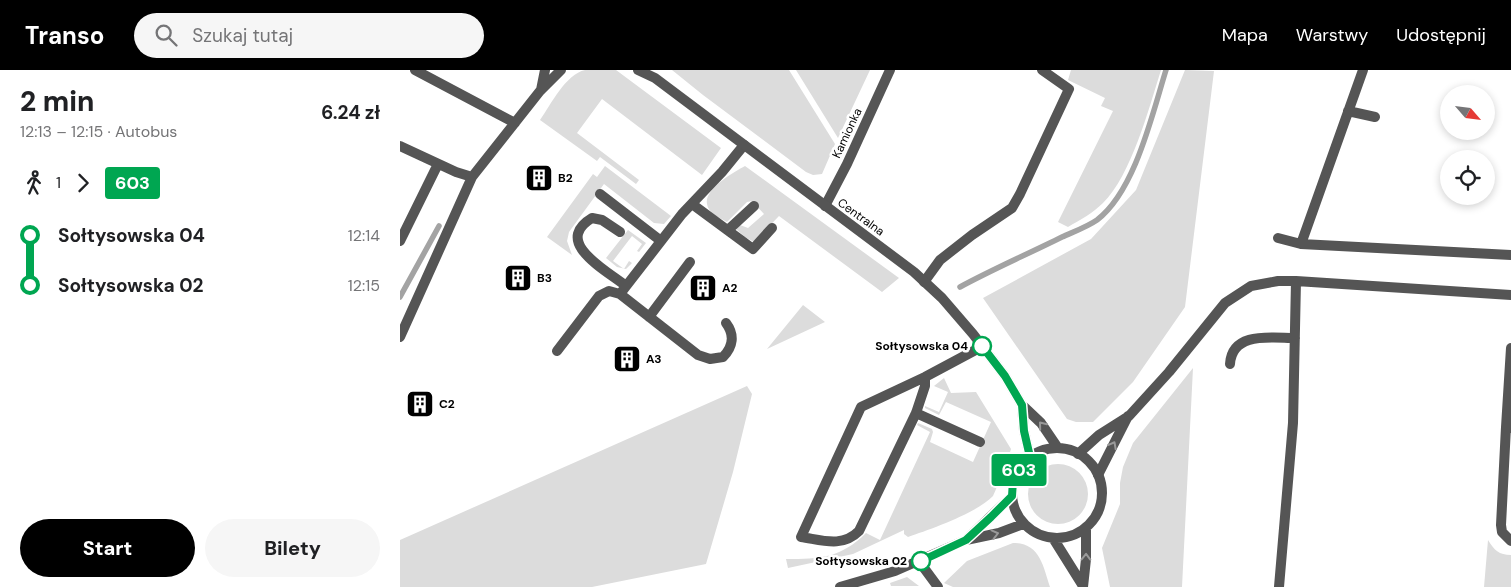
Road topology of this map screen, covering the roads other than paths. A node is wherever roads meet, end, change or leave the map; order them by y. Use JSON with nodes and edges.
{"nodes":[{"id":1,"x":415,"y":70,"type":"edge"},
{"id":2,"x":545,"y":70,"type":"edge"},
{"id":3,"x":561,"y":70,"type":"edge"},
{"id":4,"x":638,"y":70,"type":"edge"},
{"id":5,"x":890,"y":70,"type":"edge"},
{"id":6,"x":1042,"y":70,"type":"edge"},
{"id":7,"x":1363,"y":70,"type":"edge"},
{"id":8,"x":653,"y":74,"type":"edge"},
{"id":9,"x":540,"y":92,"type":"junction"},
{"id":10,"x":1348,"y":111,"type":"junction"},
{"id":11,"x":1375,"y":117,"type":"dead end"},
{"id":12,"x":515,"y":124,"type":"junction"},
{"id":13,"x":744,"y":145,"type":"junction"},
{"id":14,"x":400,"y":146,"type":"edge"},
{"id":15,"x":438,"y":164,"type":"junction"},
{"id":16,"x":472,"y":177,"type":"junction"},
{"id":17,"x":600,"y":194,"type":"dead end"},
{"id":18,"x":692,"y":204,"type":"junction"},
{"id":19,"x":754,"y":206,"type":"dead end"},
{"id":20,"x":825,"y":206,"type":"junction"},
{"id":21,"x":772,"y":228,"type":"dead end"},
{"id":22,"x":728,"y":230,"type":"junction"},
{"id":23,"x":620,"y":232,"type":"dead end"},
{"id":24,"x":1278,"y":238,"type":"dead end"},
{"id":25,"x":661,"y":240,"type":"junction"},
{"id":26,"x":400,"y":241,"type":"edge"},
{"id":27,"x":1301,"y":244,"type":"junction"},
{"id":28,"x":1511,"y":255,"type":"edge"},
{"id":29,"x":690,"y":262,"type":"dead end"},
{"id":30,"x":1296,"y":281,"type":"junction"},
{"id":31,"x":924,"y":282,"type":"junction"},
{"id":32,"x":623,"y":290,"type":"junction"},
{"id":33,"x":1511,"y":295,"type":"edge"},
{"id":34,"x":649,"y":317,"type":"junction"},
{"id":35,"x":726,"y":323,"type":"dead end"},
{"id":36,"x":400,"y":337,"type":"edge"},
{"id":37,"x":1296,"y":338,"type":"junction"},
{"id":38,"x":982,"y":346,"type":"junction"},
{"id":39,"x":1511,"y":348,"type":"edge"},
{"id":40,"x":557,"y":351,"type":"dead end"},
{"id":41,"x":1230,"y":364,"type":"dead end"},
{"id":42,"x":925,"y":377,"type":"junction"},
{"id":43,"x":1022,"y":405,"type":"junction"},
{"id":44,"x":916,"y":413,"type":"junction"},
{"id":45,"x":1129,"y":416,"type":"junction"},
{"id":46,"x":1509,"y":428,"type":"edge"},
{"id":47,"x":980,"y":442,"type":"dead end"},
{"id":48,"x":1058,"y":448,"type":"junction"},
{"id":49,"x":1078,"y":454,"type":"junction"},
{"id":50,"x":1030,"y":457,"type":"junction"},
{"id":51,"x":1098,"y":475,"type":"junction"},
{"id":52,"x":1012,"y":496,"type":"junction"},
{"id":53,"x":1023,"y":524,"type":"junction"},
{"id":54,"x":1086,"y":528,"type":"junction"},
{"id":55,"x":1053,"y":538,"type":"junction"},
{"id":56,"x":966,"y":540,"type":"junction"},
{"id":57,"x":1511,"y":541,"type":"edge"},
{"id":58,"x":921,"y":561,"type":"junction"},
{"id":59,"x":840,"y":587,"type":"edge"},
{"id":60,"x":938,"y":587,"type":"edge"},
{"id":61,"x":1083,"y":587,"type":"edge"},
{"id":62,"x":1279,"y":587,"type":"edge"}],
"edges":[{"from":1,"to":12,"type":"street"},
{"from":2,"to":9,"type":"street"},
{"from":3,"to":9,"type":"street"},
{"from":4,"to":8,"type":"street","name":"Centralna"},
{"from":5,"to":20,"type":"street","name":"Kamionka"},
{"from":6,"to":31,"type":"street"},
{"from":7,"to":10,"type":"street"},
{"from":8,"to":13,"type":"street","name":"Centralna"},
{"from":9,"to":12,"type":"street"},
{"from":10,"to":11,"type":"street"},
{"from":10,"to":27,"type":"street"},
{"from":12,"to":16,"type":"street"},
{"from":13,"to":18,"type":"street"},
{"from":13,"to":20,"type":"street","name":"Centralna"},
{"from":14,"to":15,"type":"street"},
{"from":15,"to":16,"type":"street"},
{"from":15,"to":26,"type":"street"},
{"from":16,"to":36,"type":"street"},
{"from":17,"to":25,"type":"street"},
{"from":18,"to":22,"type":"street"},
{"from":18,"to":25,"type":"street"},
{"from":19,"to":22,"type":"street"},
{"from":20,"to":31,"type":"street","name":"Centralna"},
{"from":21,"to":22,"type":"street"},
{"from":23,"to":32,"type":"street"},
{"from":24,"to":27,"type":"street"},
{"from":25,"to":32,"type":"street"},
{"from":27,"to":28,"type":"street"},
{"from":29,"to":34,"type":"street"},
{"from":30,"to":33,"type":"street"},
{"from":30,"to":37,"type":"street"},
{"from":30,"to":45,"type":"street"},
{"from":31,"to":38,"type":"street","name":"Centralna"},
{"from":32,"to":34,"type":"street"},
{"from":32,"to":40,"type":"street"},
{"from":34,"to":35,"type":"street"},
{"from":37,"to":41,"type":"street"},
{"from":37,"to":62,"type":"street"},
{"from":38,"to":42,"type":"street"},
{"from":38,"to":43,"type":"street","name":"Centralna"},
{"from":39,"to":46,"type":"street"},
{"from":42,"to":44,"type":"street"},
{"from":42,"to":44,"type":"street"},
{"from":48,"to":43,"type":"street","name":"Centralna","one_way":true},
{"from":43,"to":50,"type":"street","name":"Centralna"},
{"from":44,"to":47,"type":"street"},
{"from":45,"to":49,"type":"street"},
{"from":51,"to":45,"type":"street","one_way":true},
{"from":46,"to":57,"type":"street"},
{"from":48,"to":49,"type":"street"},
{"from":48,"to":50,"type":"street"},
{"from":49,"to":51,"type":"street"},
{"from":50,"to":52,"type":"street"},
{"from":51,"to":54,"type":"street"},
{"from":52,"to":53,"type":"street"},
{"from":52,"to":56,"type":"street"},
{"from":53,"to":55,"type":"street"},
{"from":56,"to":53,"type":"street","one_way":true},
{"from":54,"to":55,"type":"street"},
{"from":61,"to":54,"type":"street","one_way":true},
{"from":55,"to":61,"type":"street"},
{"from":56,"to":58,"type":"street"},
{"from":58,"to":59,"type":"street"},
{"from":58,"to":60,"type":"street"}]}
